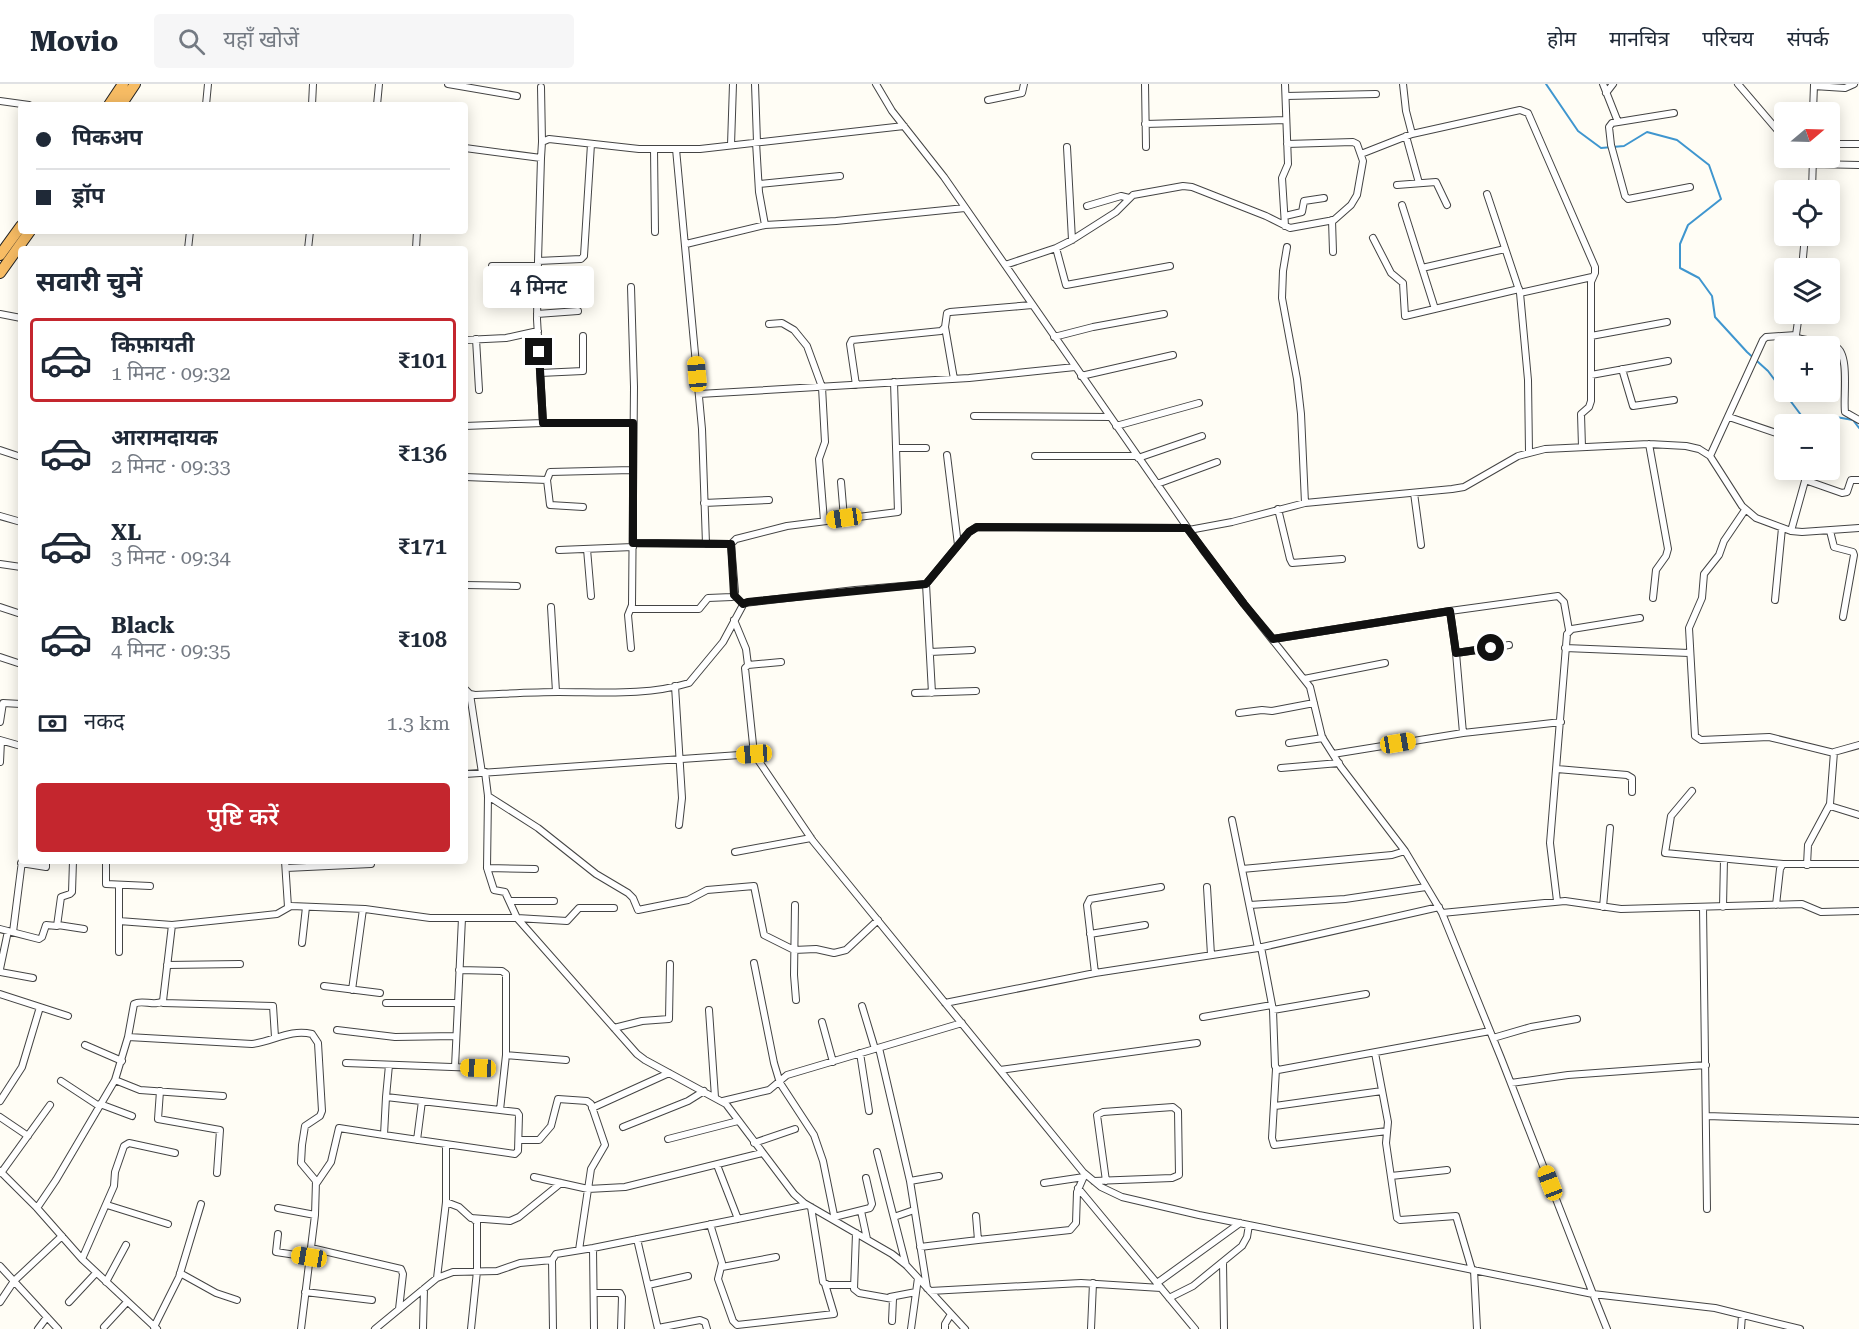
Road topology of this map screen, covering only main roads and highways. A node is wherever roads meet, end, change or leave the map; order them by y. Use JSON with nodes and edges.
{"nodes":[{"id":1,"x":123,"y":84,"type":"edge"},
{"id":2,"x":135,"y":84,"type":"edge"},
{"id":3,"x":111,"y":102,"type":"edge"},
{"id":4,"x":123,"y":102,"type":"edge"},
{"id":5,"x":18,"y":233,"type":"edge"},
{"id":6,"x":27,"y":234,"type":"edge"},
{"id":7,"x":9,"y":254,"type":"edge"},
{"id":8,"x":0,"y":273,"type":"edge"}],
"edges":[{"from":1,"to":3,"type":"highway"},
{"from":2,"to":4,"type":"highway"},
{"from":5,"to":7,"type":"highway"},
{"from":6,"to":7,"type":"highway"},
{"from":7,"to":8,"type":"highway"}]}
